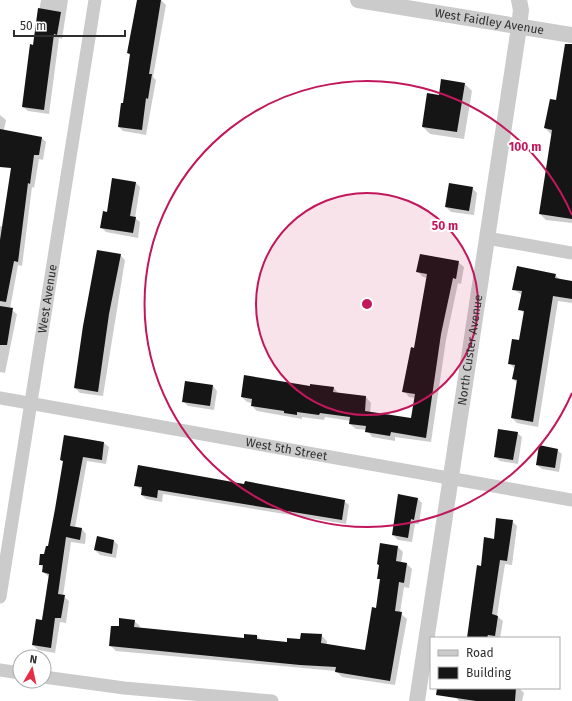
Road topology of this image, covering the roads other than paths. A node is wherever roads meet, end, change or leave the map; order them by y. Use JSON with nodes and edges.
{"nodes":[{"id":1,"x":95,"y":0,"type":"edge"},
{"id":2,"x":358,"y":0,"type":"edge"},
{"id":3,"x":519,"y":0,"type":"edge"},
{"id":4,"x":519,"y":27,"type":"junction"},
{"id":5,"x":572,"y":36,"type":"edge"},
{"id":6,"x":488,"y":238,"type":"junction"},
{"id":7,"x":572,"y":252,"type":"edge"},
{"id":8,"x":0,"y":398,"type":"edge"},
{"id":9,"x":31,"y":404,"type":"junction"},
{"id":10,"x":450,"y":479,"type":"junction"},
{"id":11,"x":572,"y":500,"type":"edge"},
{"id":12,"x":0,"y":597,"type":"edge"},
{"id":13,"x":0,"y":670,"type":"edge"},
{"id":14,"x":12,"y":672,"type":"edge"},
{"id":15,"x":52,"y":678,"type":"edge"},
{"id":16,"x":272,"y":701,"type":"edge"},
{"id":17,"x":418,"y":701,"type":"edge"}],
"edges":[{"from":1,"to":9,"type":"street","name":"West Avenue"},
{"from":2,"to":4,"type":"street","name":"West Faidley Avenue"},
{"from":3,"to":4,"type":"street","name":"North Custer Avenue"},
{"from":4,"to":5,"type":"street","name":"West Faidley Avenue"},
{"from":4,"to":6,"type":"street","name":"North Custer Avenue"},
{"from":6,"to":7,"type":"street"},
{"from":6,"to":10,"type":"street","name":"North Custer Avenue"},
{"from":8,"to":9,"type":"street","name":"West 5th Street"},
{"from":9,"to":10,"type":"street","name":"West 5th Street"},
{"from":9,"to":12,"type":"street","name":"West Avenue"},
{"from":10,"to":11,"type":"street","name":"West 5th Street"},
{"from":10,"to":17,"type":"street","name":"North Custer Avenue"},
{"from":13,"to":14,"type":"street"},
{"from":15,"to":16,"type":"street"}]}
